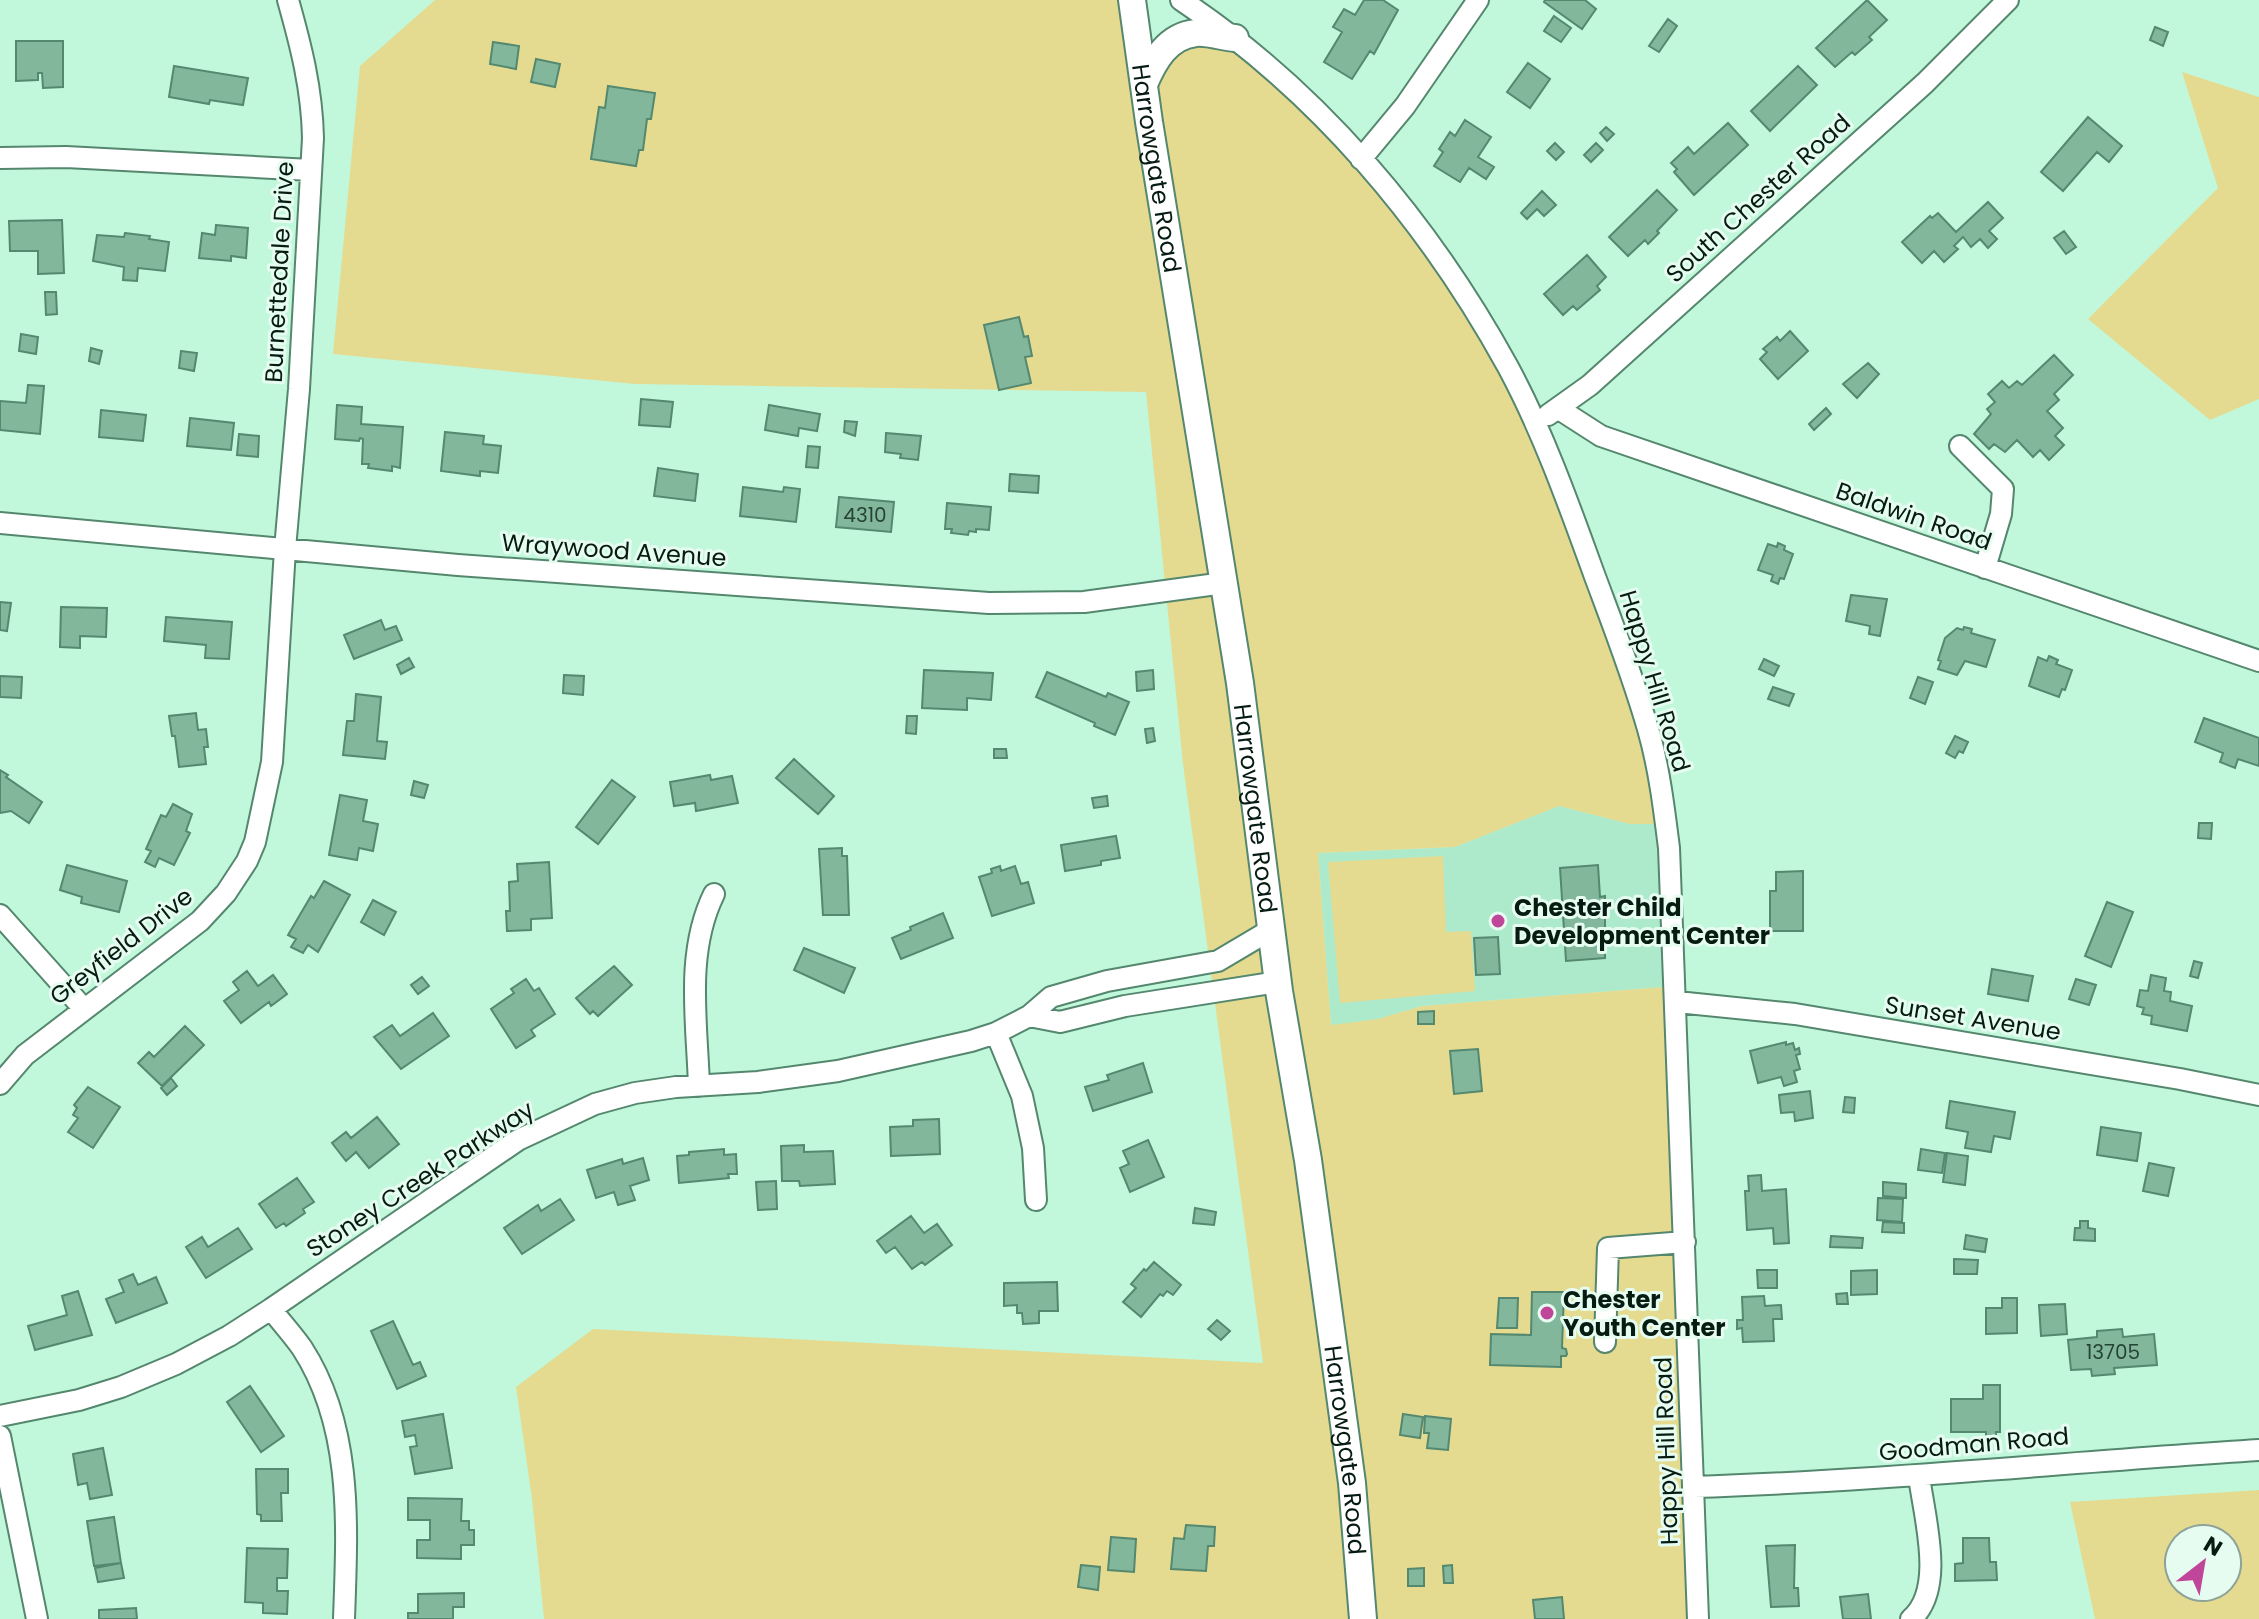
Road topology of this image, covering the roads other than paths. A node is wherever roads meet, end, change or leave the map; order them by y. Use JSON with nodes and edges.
{"nodes":[{"id":1,"x":288,"y":0,"type":"edge"},
{"id":2,"x":1132,"y":0,"type":"edge"},
{"id":3,"x":1181,"y":0,"type":"edge"},
{"id":4,"x":1478,"y":0,"type":"edge"},
{"id":5,"x":2008,"y":0,"type":"edge"},
{"id":6,"x":1235,"y":38,"type":"junction"},
{"id":7,"x":1144,"y":84,"type":"junction"},
{"id":8,"x":0,"y":158,"type":"edge"},
{"id":9,"x":1361,"y":159,"type":"junction"},
{"id":10,"x":311,"y":170,"type":"junction"},
{"id":11,"x":1559,"y":409,"type":"junction"},
{"id":12,"x":1534,"y":424,"type":"junction"},
{"id":13,"x":1960,"y":446,"type":"dead end"},
{"id":14,"x":0,"y":523,"type":"edge"},
{"id":15,"x":285,"y":549,"type":"junction"},
{"id":16,"x":1985,"y":568,"type":"junction"},
{"id":17,"x":1224,"y":583,"type":"junction"},
{"id":18,"x":2259,"y":661,"type":"edge"},
{"id":19,"x":714,"y":894,"type":"dead end"},
{"id":20,"x":0,"y":915,"type":"edge"},
{"id":21,"x":1272,"y":929,"type":"junction"},
{"id":22,"x":1278,"y":982,"type":"junction"},
{"id":23,"x":1677,"y":1002,"type":"junction"},
{"id":24,"x":84,"y":1009,"type":"junction"},
{"id":25,"x":1029,"y":1016,"type":"junction"},
{"id":26,"x":996,"y":1033,"type":"junction"},
{"id":27,"x":0,"y":1084,"type":"edge"},
{"id":28,"x":699,"y":1086,"type":"junction"},
{"id":29,"x":2259,"y":1095,"type":"edge"},
{"id":30,"x":1036,"y":1200,"type":"dead end"},
{"id":31,"x":1685,"y":1242,"type":"junction"},
{"id":32,"x":271,"y":1309,"type":"junction"},
{"id":33,"x":1605,"y":1342,"type":"dead end"},
{"id":34,"x":0,"y":1416,"type":"edge"},
{"id":35,"x":0,"y":1436,"type":"edge"},
{"id":36,"x":2259,"y":1450,"type":"edge"},
{"id":37,"x":1919,"y":1476,"type":"junction"},
{"id":38,"x":1693,"y":1487,"type":"junction"},
{"id":39,"x":37,"y":1619,"type":"edge"},
{"id":40,"x":344,"y":1619,"type":"edge"},
{"id":41,"x":1363,"y":1619,"type":"edge"},
{"id":42,"x":1698,"y":1619,"type":"edge"},
{"id":43,"x":1911,"y":1619,"type":"edge"}],
"edges":[{"from":1,"to":10,"type":"street","name":"Burnettedale Drive"},
{"from":2,"to":7,"type":"main road","name":"Harrowgate Road"},
{"from":3,"to":6,"type":"street","name":"Happy Hill Road"},
{"from":4,"to":9,"type":"street"},
{"from":5,"to":11,"type":"street","name":"South Chester Road"},
{"from":6,"to":7,"type":"main road"},
{"from":6,"to":9,"type":"street","name":"Happy Hill Road"},
{"from":7,"to":17,"type":"main road","name":"Harrowgate Road"},
{"from":8,"to":10,"type":"street"},
{"from":9,"to":12,"type":"street","name":"Happy Hill Road"},
{"from":10,"to":15,"type":"street","name":"Burnettedale Drive"},
{"from":11,"to":12,"type":"street","name":"South Chester Road"},
{"from":11,"to":16,"type":"street","name":"Baldwin Road"},
{"from":12,"to":23,"type":"street","name":"Happy Hill Road"},
{"from":13,"to":16,"type":"street"},
{"from":14,"to":15,"type":"street","name":"Wraywood Avenue"},
{"from":15,"to":17,"type":"street","name":"Wraywood Avenue"},
{"from":15,"to":24,"type":"street","name":"Greyfield Drive"},
{"from":16,"to":18,"type":"street","name":"Baldwin Road"},
{"from":17,"to":21,"type":"main road","name":"Harrowgate Road"},
{"from":19,"to":28,"type":"street"},
{"from":20,"to":24,"type":"street"},
{"from":21,"to":22,"type":"main road","name":"Harrowgate Road"},
{"from":21,"to":25,"type":"street","name":"Stoney Creek Parkway"},
{"from":22,"to":25,"type":"street"},
{"from":22,"to":41,"type":"main road","name":"Harrowgate Road"},
{"from":23,"to":29,"type":"street","name":"Sunset Avenue"},
{"from":23,"to":31,"type":"street","name":"Happy Hill Road"},
{"from":24,"to":27,"type":"street","name":"Greyfield Drive"},
{"from":25,"to":26,"type":"street","name":"Stoney Creek Parkway"},
{"from":26,"to":28,"type":"street","name":"Stoney Creek Parkway"},
{"from":26,"to":30,"type":"street"},
{"from":28,"to":32,"type":"street","name":"Stoney Creek Parkway"},
{"from":31,"to":33,"type":"street"},
{"from":31,"to":38,"type":"street","name":"Happy Hill Road"},
{"from":32,"to":34,"type":"street","name":"Stoney Creek Parkway"},
{"from":32,"to":40,"type":"street"},
{"from":35,"to":39,"type":"street"},
{"from":36,"to":37,"type":"street","name":"Goodman Road"},
{"from":37,"to":38,"type":"street","name":"Goodman Road"},
{"from":37,"to":43,"type":"street"},
{"from":38,"to":42,"type":"street","name":"Happy Hill Road"}]}
